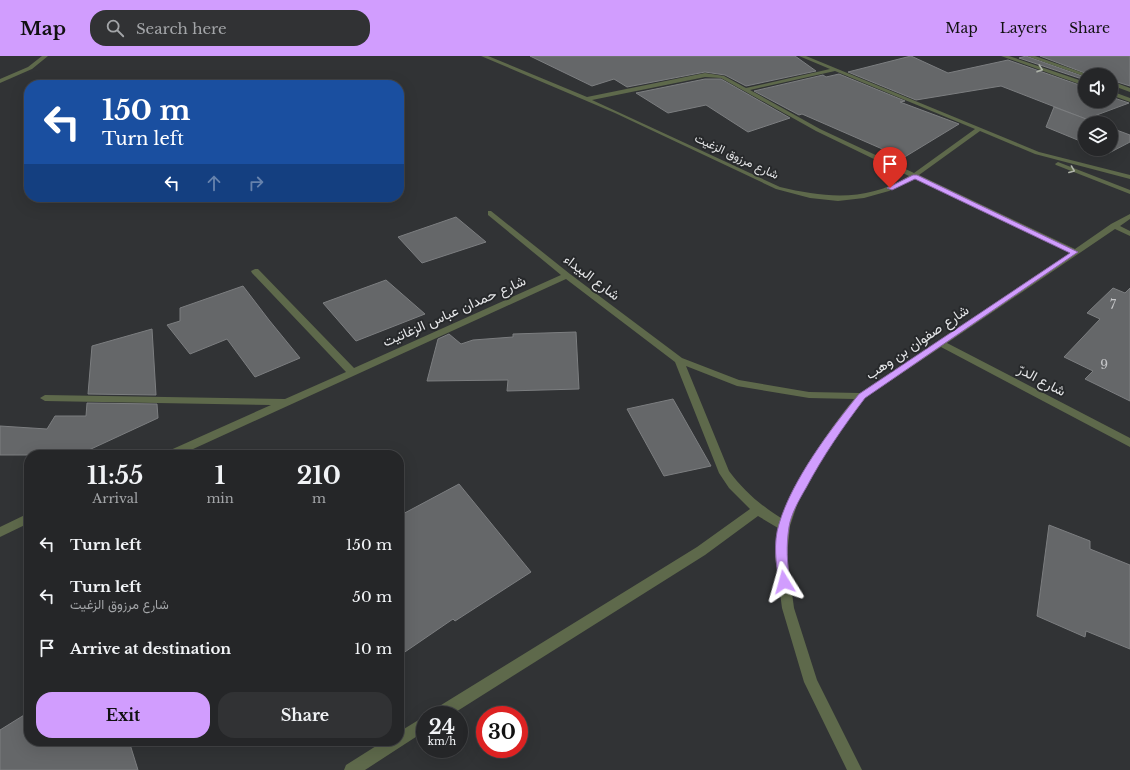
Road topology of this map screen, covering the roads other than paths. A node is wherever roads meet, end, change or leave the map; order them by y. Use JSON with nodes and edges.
{"nodes":[{"id":1,"x":45,"y":56,"type":"edge"},
{"id":2,"x":484,"y":56,"type":"edge"},
{"id":3,"x":802,"y":56,"type":"edge"},
{"id":4,"x":1004,"y":56,"type":"edge"},
{"id":5,"x":1030,"y":56,"type":"edge"},
{"id":6,"x":834,"y":70,"type":"junction"},
{"id":7,"x":1078,"y":72,"type":"edge"},
{"id":8,"x":0,"y":81,"type":"edge"},
{"id":9,"x":1078,"y":82,"type":"edge"},
{"id":10,"x":1118,"y":86,"type":"edge"},
{"id":11,"x":745,"y":90,"type":"junction"},
{"id":12,"x":1130,"y":90,"type":"edge"},
{"id":13,"x":1118,"y":96,"type":"edge"},
{"id":14,"x":587,"y":99,"type":"junction"},
{"id":15,"x":1130,"y":100,"type":"edge"},
{"id":16,"x":978,"y":129,"type":"junction"},
{"id":17,"x":1037,"y":153,"type":"junction"},
{"id":18,"x":915,"y":177,"type":"junction"},
{"id":19,"x":1130,"y":177,"type":"edge"},
{"id":20,"x":1130,"y":192,"type":"edge"},
{"id":21,"x":491,"y":213,"type":"dead end"},
{"id":22,"x":1130,"y":216,"type":"edge"},
{"id":23,"x":1114,"y":226,"type":"junction"},
{"id":24,"x":1130,"y":234,"type":"edge"},
{"id":25,"x":1075,"y":252,"type":"junction"},
{"id":26,"x":255,"y":271,"type":"dead end"},
{"id":27,"x":567,"y":276,"type":"junction"},
{"id":28,"x":940,"y":343,"type":"junction"},
{"id":29,"x":679,"y":360,"type":"junction"},
{"id":30,"x":352,"y":372,"type":"junction"},
{"id":31,"x":862,"y":396,"type":"junction"},
{"id":32,"x":45,"y":398,"type":"dead end"},
{"id":33,"x":286,"y":402,"type":"junction"},
{"id":34,"x":1130,"y":443,"type":"edge"},
{"id":35,"x":181,"y":450,"type":"edge"},
{"id":36,"x":758,"y":510,"type":"junction"},
{"id":37,"x":24,"y":520,"type":"edge"},
{"id":38,"x":784,"y":526,"type":"junction"},
{"id":39,"x":0,"y":532,"type":"edge"},
{"id":40,"x":452,"y":706,"type":"edge"},
{"id":41,"x":416,"y":729,"type":"edge"},
{"id":42,"x":404,"y":736,"type":"edge"},
{"id":43,"x":389,"y":746,"type":"edge"},
{"id":44,"x":351,"y":770,"type":"edge"},
{"id":45,"x":855,"y":770,"type":"edge"}],
"edges":[{"from":1,"to":8,"type":"street"},
{"from":2,"to":14,"type":"street","name":"شارع مرزوق الزغيت"},
{"from":3,"to":6,"type":"street"},
{"from":4,"to":9,"type":"street","one_way":true},
{"from":5,"to":7,"type":"street"},
{"from":6,"to":11,"type":"street"},
{"from":6,"to":16,"type":"street"},
{"from":10,"to":12,"type":"street"},
{"from":11,"to":14,"type":"street"},
{"from":11,"to":18,"type":"street"},
{"from":13,"to":15,"type":"street"},
{"from":14,"to":18,"type":"street","name":"شارع مرزوق الزغيت"},
{"from":16,"to":17,"type":"street"},
{"from":16,"to":18,"type":"street","name":"شارع مرزوق الزغيت"},
{"from":17,"to":19,"type":"street"},
{"from":17,"to":20,"type":"street","one_way":true},
{"from":18,"to":25,"type":"street"},
{"from":21,"to":27,"type":"street","name":"شارع البيداء"},
{"from":22,"to":23,"type":"street","name":"شارع صفوان بن وهب"},
{"from":23,"to":24,"type":"street"},
{"from":23,"to":25,"type":"street","name":"شارع صفوان بن وهب"},
{"from":25,"to":28,"type":"street","name":"شارع صفوان بن وهب"},
{"from":26,"to":30,"type":"street"},
{"from":27,"to":29,"type":"street","name":"شارع البيداء"},
{"from":27,"to":30,"type":"street","name":"شارع حمدان عباس الزغاتيت"},
{"from":28,"to":31,"type":"street","name":"شارع صفوان بن وهب"},
{"from":28,"to":34,"type":"street","name":"شارع الدرّ"},
{"from":29,"to":31,"type":"street","name":"شارع البيداء"},
{"from":29,"to":36,"type":"street"},
{"from":30,"to":33,"type":"street","name":"شارع حمدان عباس الزغاتيت"},
{"from":31,"to":38,"type":"street","name":"شارع صفوان بن وهب"},
{"from":32,"to":33,"type":"street"},
{"from":33,"to":35,"type":"street","name":"شارع حمدان عباس الزغاتيت"},
{"from":36,"to":38,"type":"street"},
{"from":36,"to":40,"type":"street"},
{"from":37,"to":39,"type":"street"},
{"from":38,"to":45,"type":"street","name":"شارع صفوان بن وهب"},
{"from":41,"to":42,"type":"street"},
{"from":43,"to":44,"type":"street"}]}
